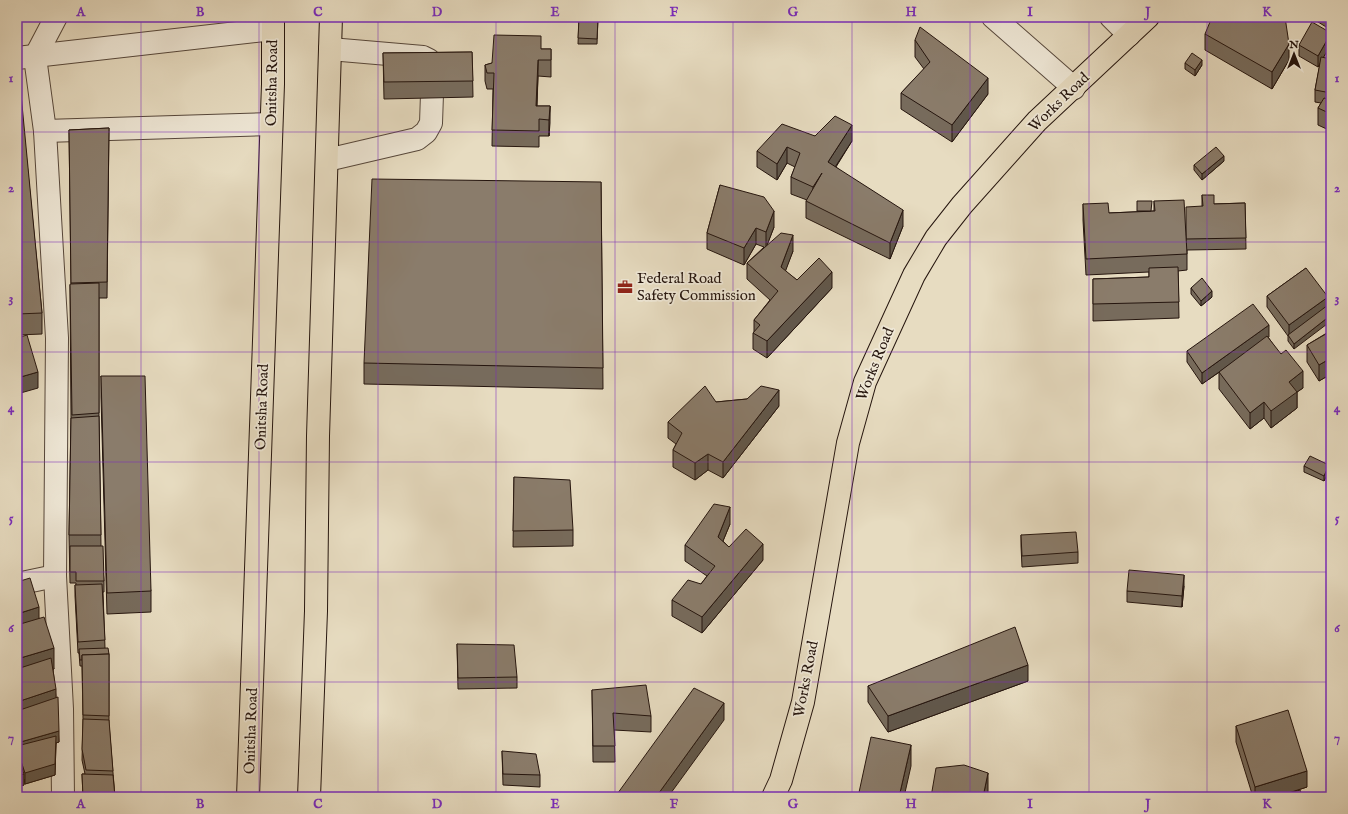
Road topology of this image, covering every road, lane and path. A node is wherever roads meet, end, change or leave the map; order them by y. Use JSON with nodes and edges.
{"nodes":[{"id":1,"x":56,"y":17,"type":"edge"},
{"id":2,"x":331,"y":17,"type":"edge"},
{"id":3,"x":994,"y":17,"type":"edge"},
{"id":4,"x":1111,"y":17,"type":"edge"},
{"id":5,"x":1148,"y":17,"type":"edge"},
{"id":6,"x":273,"y":23,"type":"edge"},
{"id":7,"x":1129,"y":35,"type":"junction"},
{"id":8,"x":330,"y":49,"type":"junction"},
{"id":9,"x":26,"y":57,"type":"edge"},
{"id":10,"x":1074,"y":88,"type":"junction"},
{"id":11,"x":272,"y":124,"type":"junction"},
{"id":12,"x":45,"y":131,"type":"junction"},
{"id":13,"x":327,"y":160,"type":"junction"},
{"id":14,"x":55,"y":576,"type":"junction"},
{"id":15,"x":17,"y":584,"type":"edge"},
{"id":16,"x":63,"y":797,"type":"edge"},
{"id":17,"x":248,"y":797,"type":"edge"},
{"id":18,"x":309,"y":797,"type":"edge"},
{"id":19,"x":773,"y":797,"type":"edge"}],
"edges":[{"from":1,"to":9,"type":"street"},
{"from":2,"to":8,"type":"main road"},
{"from":3,"to":10,"type":"street"},
{"from":4,"to":7,"type":"street"},
{"from":5,"to":7,"type":"main road","name":"Works Road"},
{"from":6,"to":9,"type":"street"},
{"from":6,"to":11,"type":"main road","name":"Onitsha Road"},
{"from":7,"to":10,"type":"main road","name":"Works Road"},
{"from":8,"to":13,"type":"main road"},
{"from":8,"to":13,"type":"street"},
{"from":9,"to":12,"type":"street"},
{"from":10,"to":19,"type":"main road","name":"Works Road"},
{"from":11,"to":12,"type":"street"},
{"from":11,"to":17,"type":"main road","name":"Onitsha Road"},
{"from":12,"to":14,"type":"street"},
{"from":13,"to":18,"type":"main road"},
{"from":14,"to":15,"type":"street"},
{"from":14,"to":16,"type":"street"}]}
